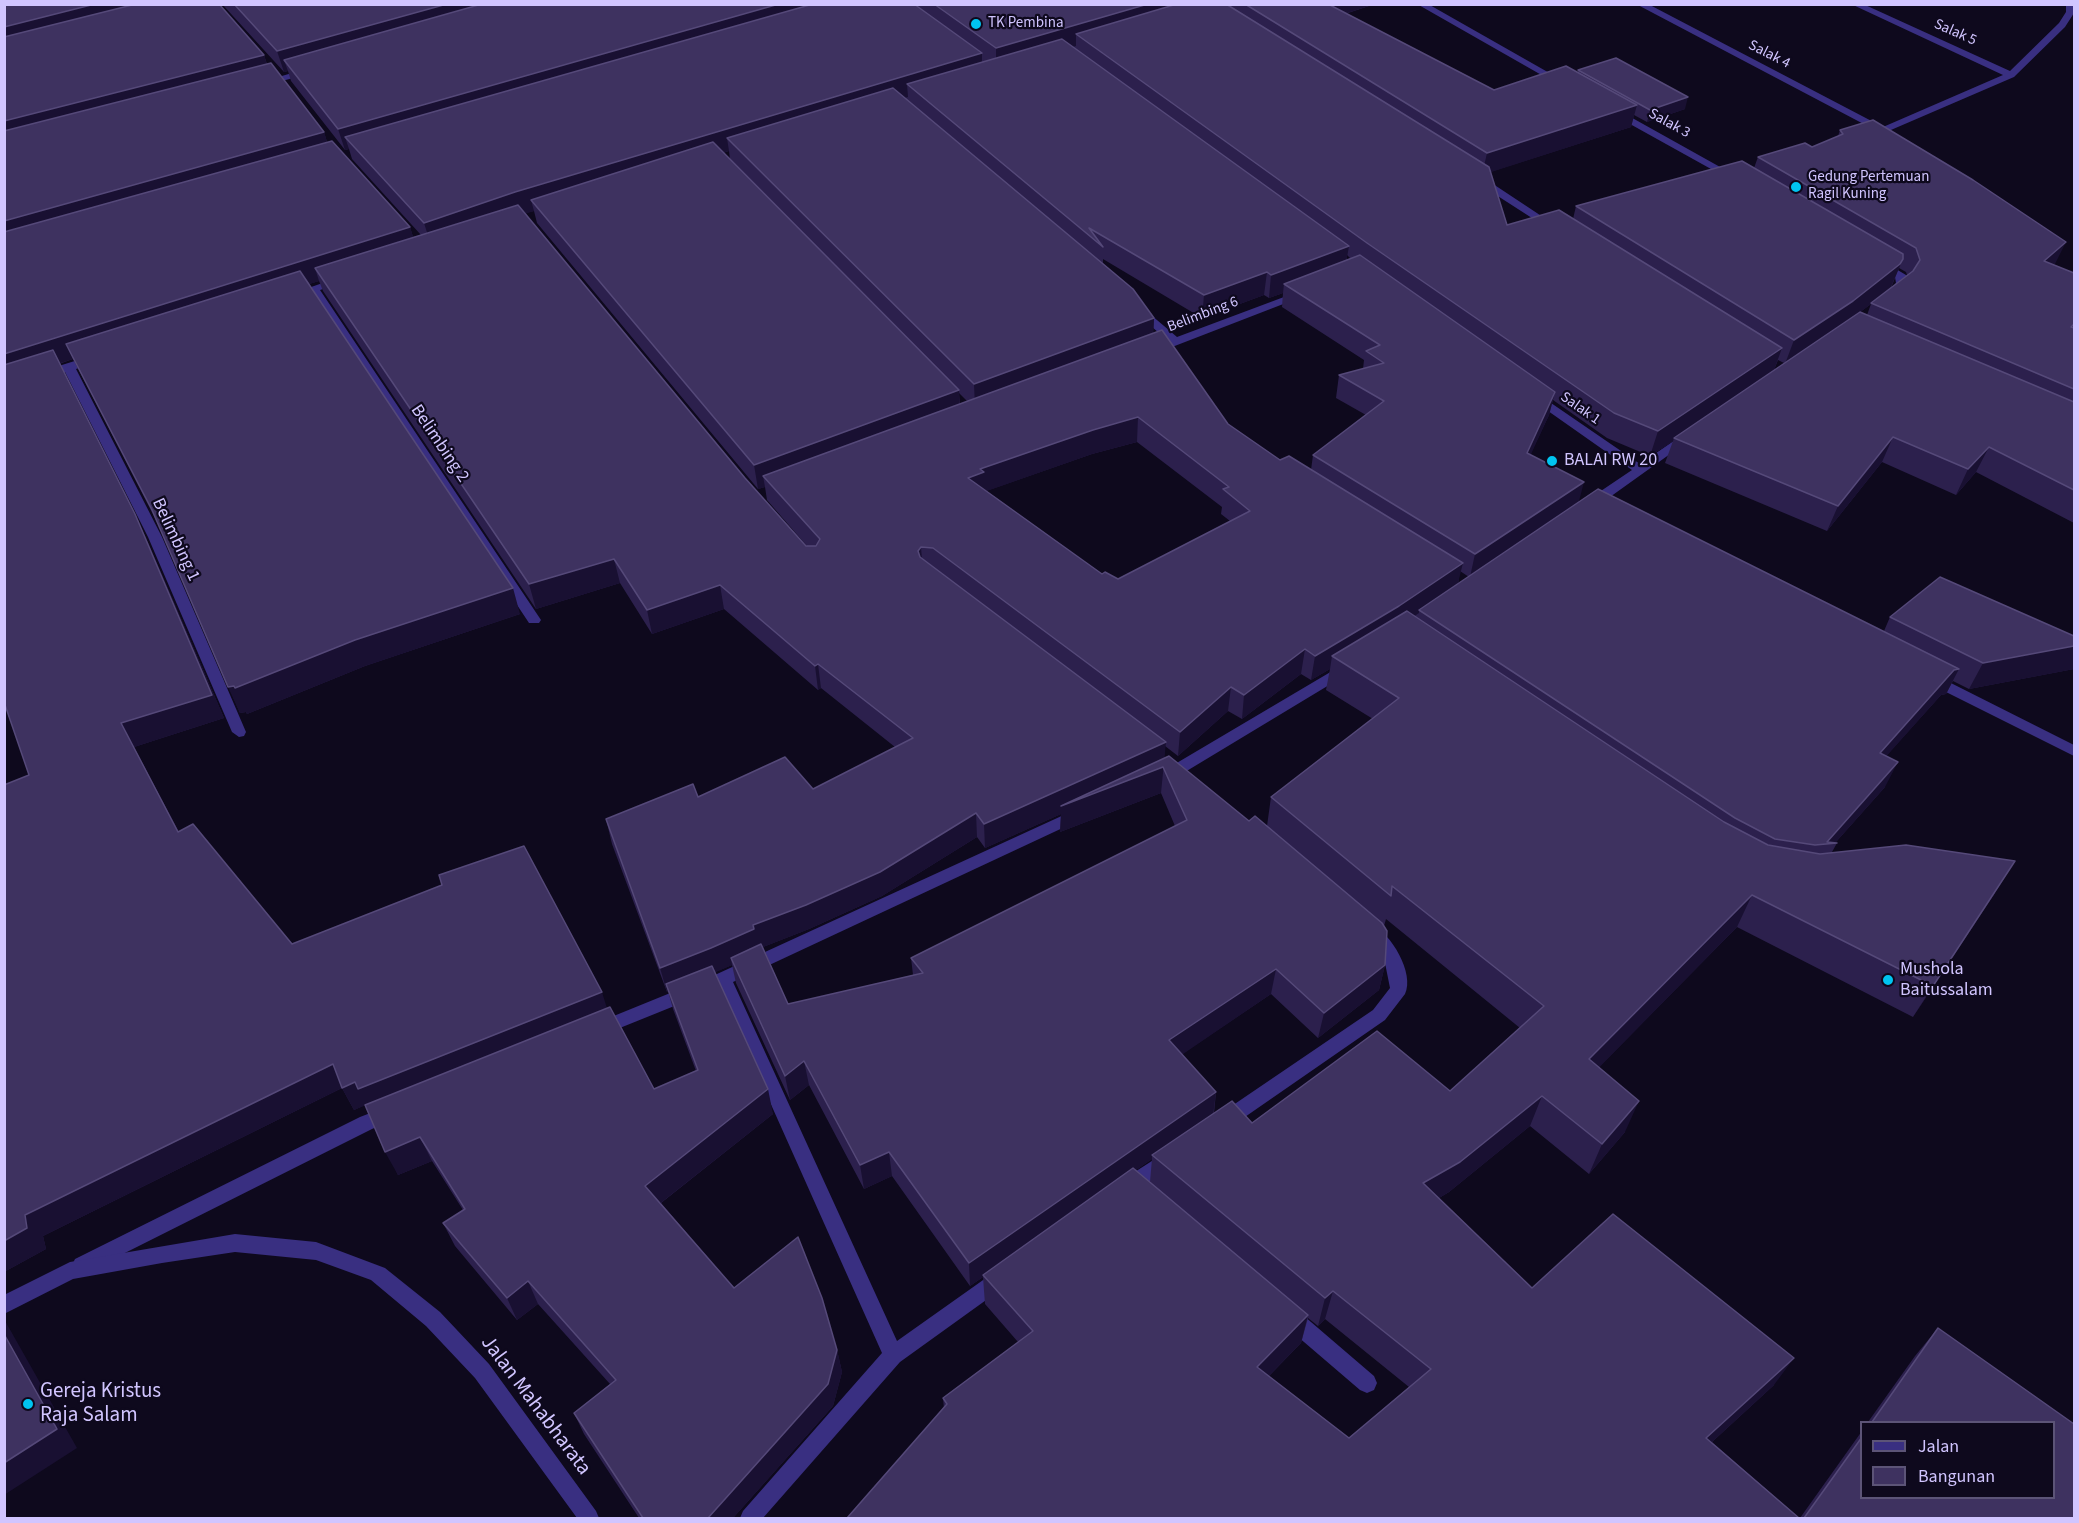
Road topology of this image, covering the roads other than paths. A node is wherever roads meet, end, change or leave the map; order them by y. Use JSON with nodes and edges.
{"nodes":[{"id":1,"x":1420,"y":4,"type":"edge"},
{"id":2,"x":1640,"y":4,"type":"edge"},
{"id":3,"x":1855,"y":4,"type":"edge"},
{"id":4,"x":2070,"y":4,"type":"edge"},
{"id":5,"x":314,"y":69,"type":"edge"},
{"id":6,"x":2010,"y":75,"type":"junction"},
{"id":7,"x":258,"y":85,"type":"edge"},
{"id":8,"x":1574,"y":89,"type":"edge"},
{"id":9,"x":1604,"y":106,"type":"edge"},
{"id":10,"x":1884,"y":131,"type":"junction"},
{"id":11,"x":1861,"y":139,"type":"edge"},
{"id":12,"x":1473,"y":176,"type":"edge"},
{"id":13,"x":1747,"y":180,"type":"edge"},
{"id":14,"x":1563,"y":233,"type":"edge"},
{"id":15,"x":1869,"y":256,"type":"edge"},
{"id":16,"x":355,"y":275,"type":"edge"},
{"id":17,"x":1315,"y":288,"type":"edge"},
{"id":18,"x":313,"y":289,"type":"junction"},
{"id":19,"x":280,"y":300,"type":"edge"},
{"id":20,"x":1131,"y":303,"type":"edge"},
{"id":21,"x":1881,"y":304,"type":"edge"},
{"id":22,"x":1176,"y":342,"type":"junction"},
{"id":23,"x":1144,"y":353,"type":"edge"},
{"id":24,"x":102,"y":356,"type":"edge"},
{"id":25,"x":69,"y":367,"type":"junction"},
{"id":26,"x":4,"y":387,"type":"edge"},
{"id":27,"x":1523,"y":387,"type":"edge"},
{"id":28,"x":1698,"y":431,"type":"edge"},
{"id":29,"x":1640,"y":470,"type":"junction"},
{"id":30,"x":1591,"y":509,"type":"edge"},
{"id":31,"x":534,"y":620,"type":"dead end"},
{"id":32,"x":1360,"y":659,"type":"edge"},
{"id":33,"x":1917,"y":670,"type":"edge"},
{"id":34,"x":239,"y":732,"type":"dead end"},
{"id":35,"x":2074,"y":750,"type":"edge"},
{"id":36,"x":1175,"y":764,"type":"junction"},
{"id":37,"x":1147,"y":783,"type":"edge"},
{"id":38,"x":1198,"y":783,"type":"edge"},
{"id":39,"x":1093,"y":808,"type":"edge"},
{"id":40,"x":1357,"y":920,"type":"edge"},
{"id":41,"x":723,"y":979,"type":"junction"},
{"id":42,"x":582,"y":1036,"type":"edge"},
{"id":43,"x":410,"y":1106,"type":"edge"},
{"id":44,"x":1211,"y":1130,"type":"edge"},
{"id":45,"x":1181,"y":1150,"type":"edge"},
{"id":46,"x":1132,"y":1184,"type":"junction"},
{"id":47,"x":1113,"y":1198,"type":"edge"},
{"id":48,"x":1150,"y":1199,"type":"edge"},
{"id":49,"x":1017,"y":1266,"type":"edge"},
{"id":50,"x":70,"y":1271,"type":"junction"},
{"id":51,"x":4,"y":1305,"type":"edge"},
{"id":52,"x":1276,"y":1306,"type":"edge"},
{"id":53,"x":893,"y":1355,"type":"junction"},
{"id":54,"x":1367,"y":1383,"type":"dead end"},
{"id":55,"x":589,"y":1518,"type":"edge"},
{"id":56,"x":750,"y":1518,"type":"edge"}],
"edges":[{"from":1,"to":8,"type":"street"},
{"from":2,"to":10,"type":"street","name":"Salak 4"},
{"from":3,"to":6,"type":"street","name":"Salak 5"},
{"from":4,"to":6,"type":"street"},
{"from":5,"to":7,"type":"street"},
{"from":6,"to":10,"type":"street"},
{"from":9,"to":13,"type":"street","name":"Salak 3"},
{"from":10,"to":11,"type":"street"},
{"from":12,"to":14,"type":"street"},
{"from":15,"to":21,"type":"street"},
{"from":16,"to":18,"type":"street"},
{"from":17,"to":22,"type":"street","name":"Belimbing 6"},
{"from":18,"to":19,"type":"street"},
{"from":18,"to":31,"type":"street","name":"Belimbing 2"},
{"from":20,"to":22,"type":"street"},
{"from":22,"to":23,"type":"street","name":"Belimbing 6"},
{"from":24,"to":25,"type":"street"},
{"from":25,"to":26,"type":"street"},
{"from":25,"to":34,"type":"street","name":"Belimbing 1"},
{"from":27,"to":29,"type":"street","name":"Salak 1"},
{"from":28,"to":29,"type":"street"},
{"from":29,"to":30,"type":"street"},
{"from":32,"to":36,"type":"street"},
{"from":33,"to":35,"type":"street"},
{"from":36,"to":37,"type":"street"},
{"from":36,"to":38,"type":"street"},
{"from":39,"to":41,"type":"street"},
{"from":40,"to":44,"type":"street"},
{"from":41,"to":42,"type":"street"},
{"from":41,"to":53,"type":"street"},
{"from":43,"to":50,"type":"street"},
{"from":45,"to":46,"type":"street"},
{"from":46,"to":47,"type":"street"},
{"from":46,"to":48,"type":"street"},
{"from":49,"to":53,"type":"street"},
{"from":50,"to":51,"type":"street","name":"Jalan Mahabharata"},
{"from":50,"to":55,"type":"street","name":"Jalan Mahabharata"},
{"from":52,"to":54,"type":"street"},
{"from":53,"to":56,"type":"street"}]}
